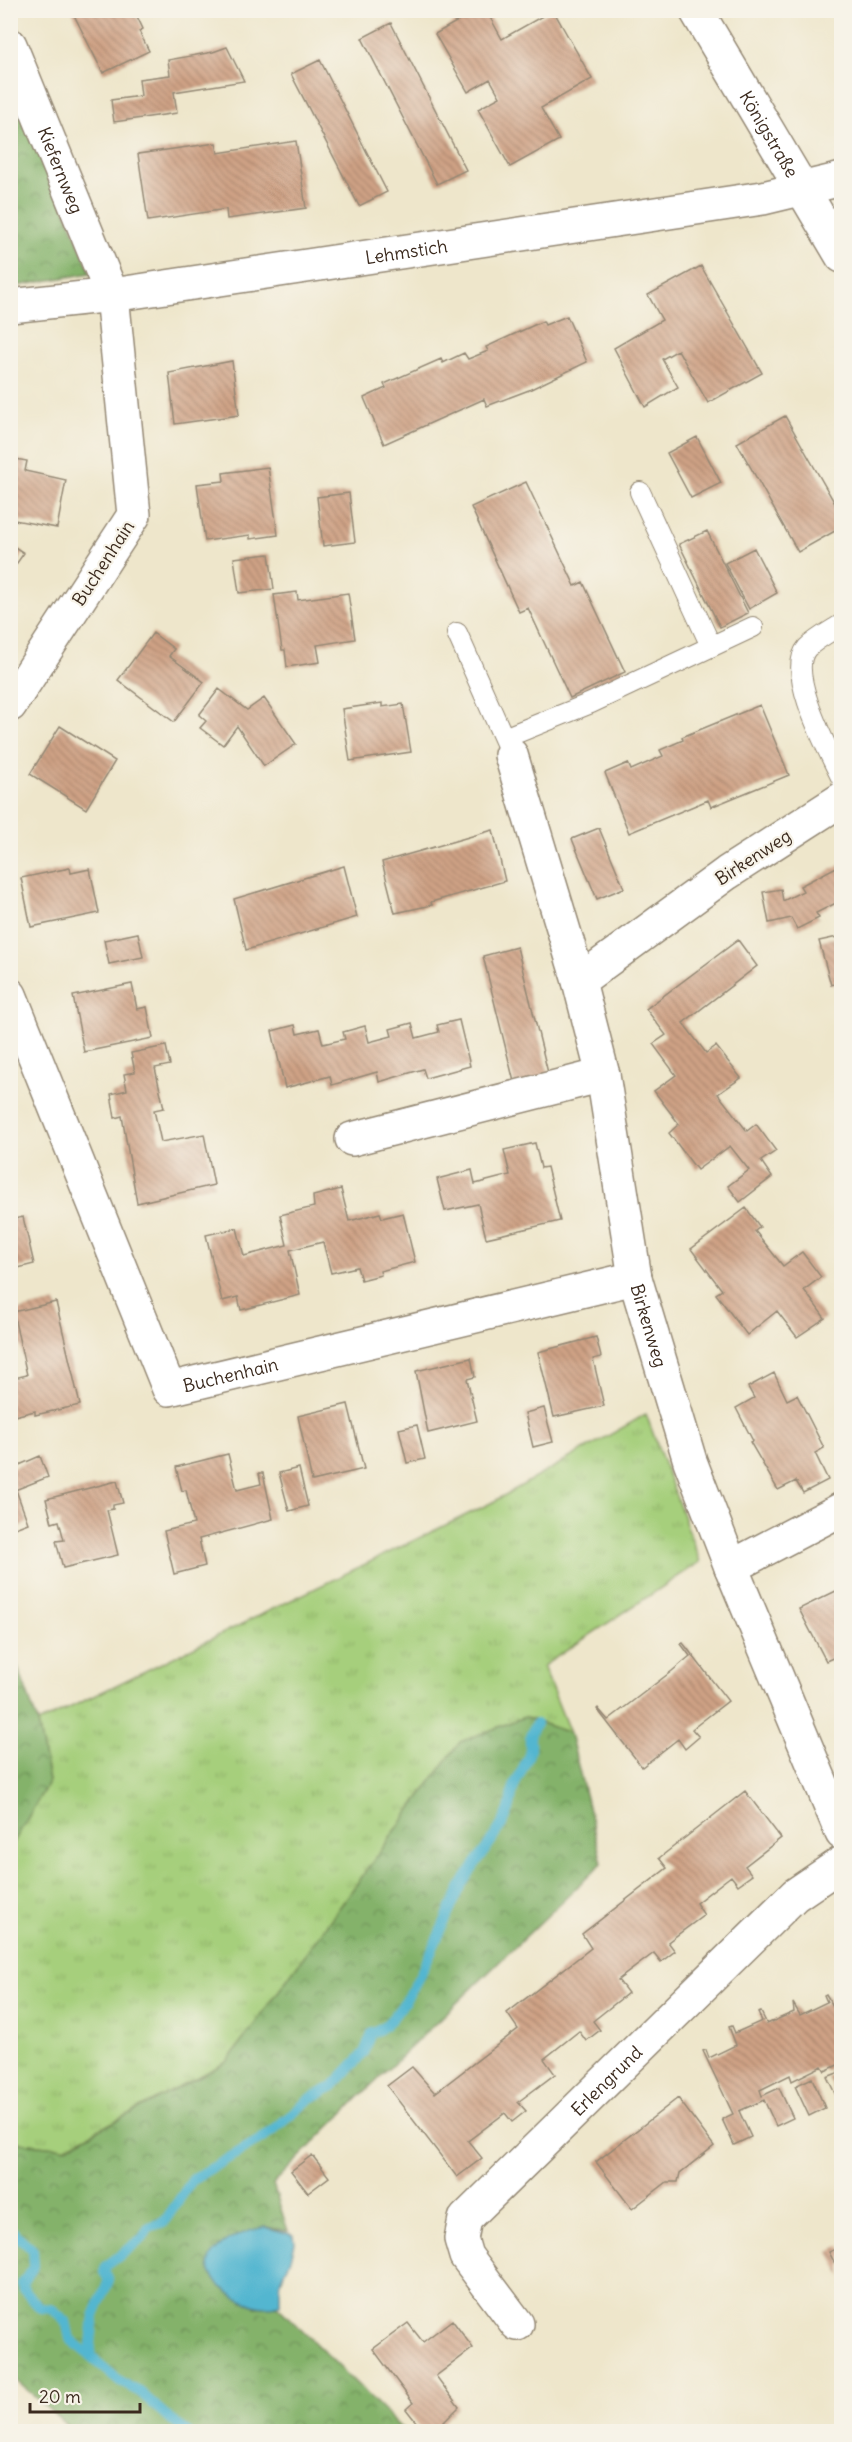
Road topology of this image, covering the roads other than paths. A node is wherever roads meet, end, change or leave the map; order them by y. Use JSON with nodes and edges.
{"nodes":[{"id":1,"x":696,"y":10,"type":"edge"},
{"id":2,"x":10,"y":45,"type":"edge"},
{"id":3,"x":842,"y":179,"type":"edge"},
{"id":4,"x":802,"y":189,"type":"junction"},
{"id":5,"x":842,"y":256,"type":"edge"},
{"id":6,"x":112,"y":295,"type":"junction"},
{"id":7,"x":10,"y":306,"type":"edge"},
{"id":8,"x":640,"y":492,"type":"dead end"},
{"id":9,"x":842,"y":624,"type":"edge"},
{"id":10,"x":753,"y":627,"type":"dead end"},
{"id":11,"x":457,"y":633,"type":"dead end"},
{"id":12,"x":711,"y":646,"type":"junction"},
{"id":13,"x":10,"y":705,"type":"edge"},
{"id":14,"x":508,"y":747,"type":"junction"},
{"id":15,"x":842,"y":779,"type":"edge"},
{"id":16,"x":842,"y":799,"type":"edge"},
{"id":17,"x":579,"y":981,"type":"junction"},
{"id":18,"x":10,"y":995,"type":"edge"},
{"id":19,"x":603,"y":1075,"type":"junction"},
{"id":20,"x":352,"y":1139,"type":"dead end"},
{"id":21,"x":634,"y":1278,"type":"junction"},
{"id":22,"x":842,"y":1509,"type":"edge"},
{"id":23,"x":731,"y":1568,"type":"junction"},
{"id":24,"x":842,"y":1833,"type":"edge"},
{"id":25,"x":842,"y":1863,"type":"edge"},
{"id":26,"x":517,"y":2324,"type":"dead end"}],
"edges":[{"from":1,"to":4,"type":"street","name":"Königstraße"},
{"from":2,"to":6,"type":"street","name":"Kiefernweg"},
{"from":3,"to":4,"type":"street","name":"Lehmstich"},
{"from":4,"to":5,"type":"street","name":"Königstraße"},
{"from":4,"to":6,"type":"street","name":"Lehmstich"},
{"from":6,"to":7,"type":"street","name":"Lehmstich"},
{"from":6,"to":13,"type":"street","name":"Buchenhain"},
{"from":8,"to":12,"type":"lane"},
{"from":9,"to":15,"type":"lane"},
{"from":10,"to":12,"type":"lane"},
{"from":11,"to":14,"type":"lane"},
{"from":12,"to":14,"type":"lane"},
{"from":14,"to":17,"type":"street","name":"Birkenweg"},
{"from":16,"to":17,"type":"street","name":"Birkenweg"},
{"from":17,"to":19,"type":"street","name":"Birkenweg"},
{"from":18,"to":21,"type":"street","name":"Buchenhain"},
{"from":19,"to":20,"type":"street"},
{"from":19,"to":21,"type":"street","name":"Birkenweg"},
{"from":21,"to":23,"type":"street","name":"Birkenweg"},
{"from":22,"to":23,"type":"street"},
{"from":23,"to":24,"type":"street","name":"Birkenweg"},
{"from":25,"to":26,"type":"street","name":"Erlengrund"}]}
